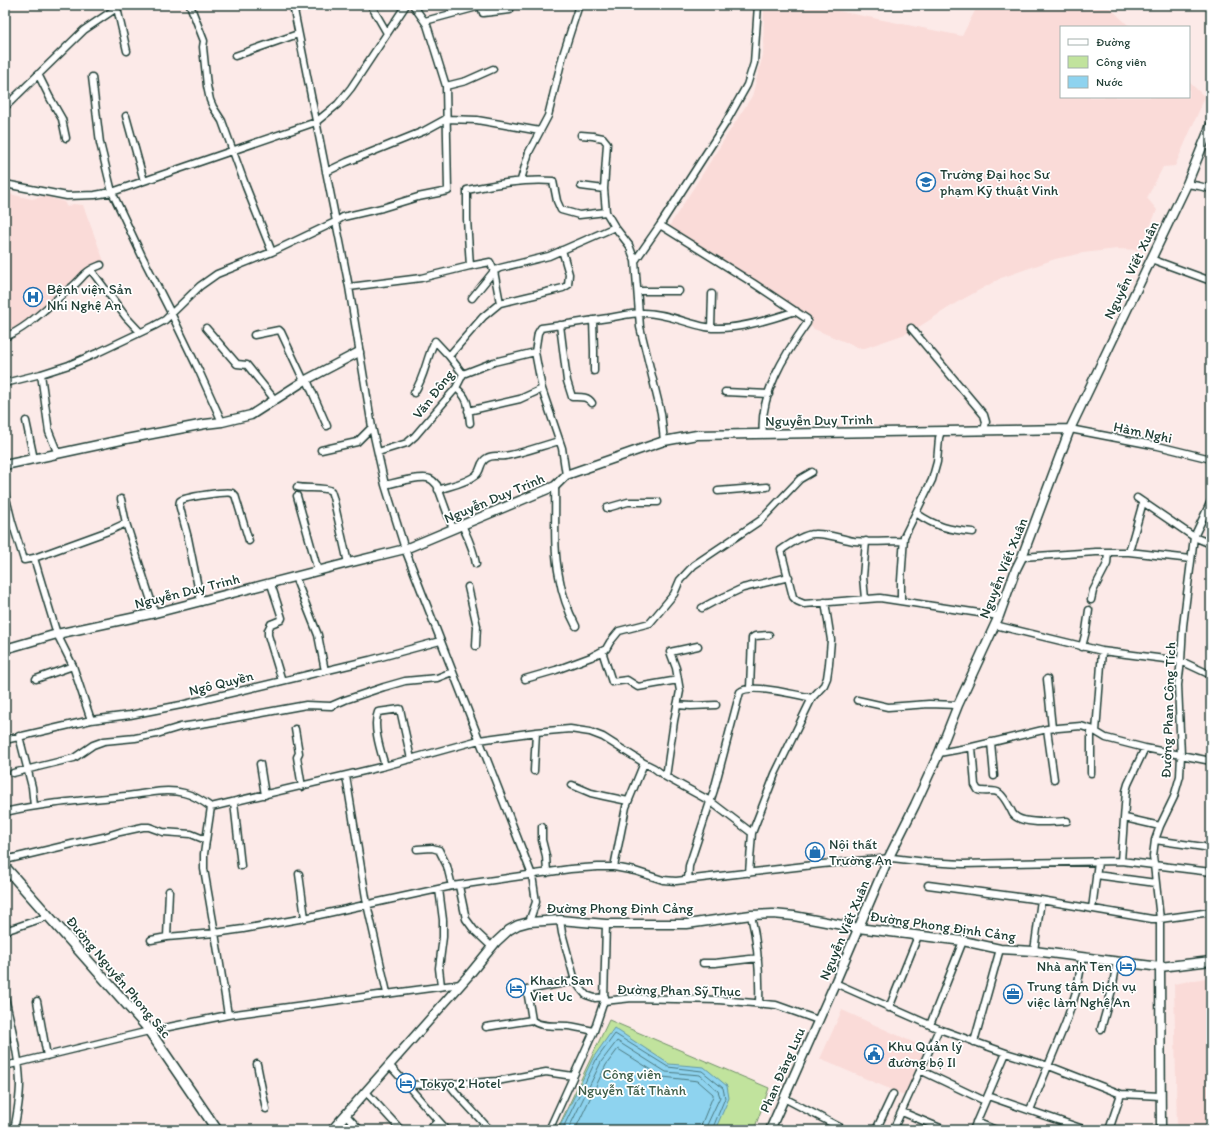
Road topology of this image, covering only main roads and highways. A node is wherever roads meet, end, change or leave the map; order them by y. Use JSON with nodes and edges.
{"nodes":[{"id":1,"x":5,"y":866,"type":"edge"},
{"id":2,"x":214,"y":1129,"type":"edge"}],
"edges":[{"from":1,"to":2,"type":"main road","name":"Đường Nguyễn Phong Sắc"}]}
